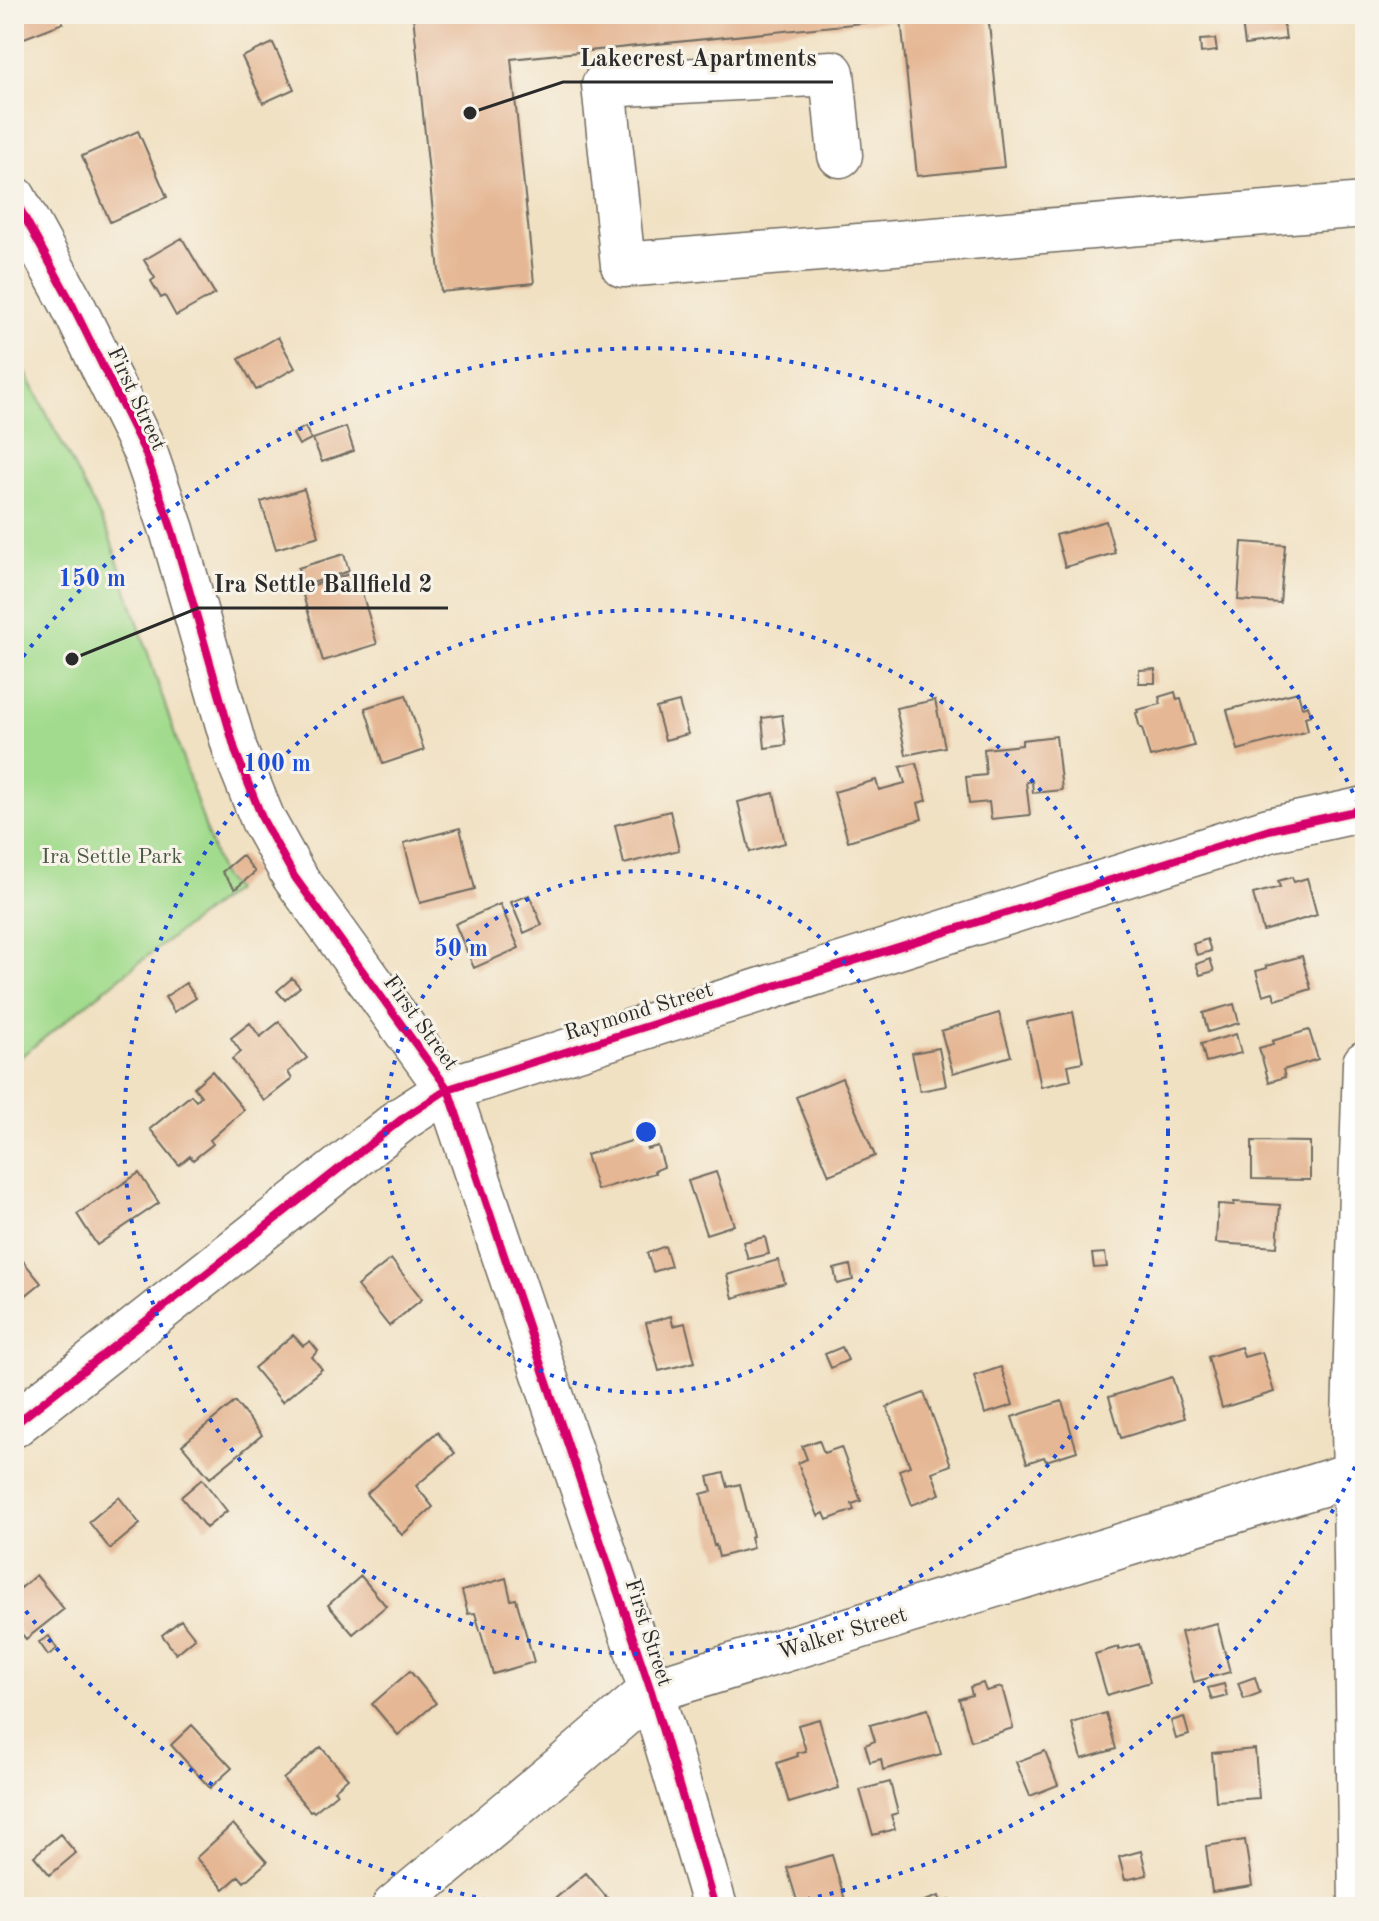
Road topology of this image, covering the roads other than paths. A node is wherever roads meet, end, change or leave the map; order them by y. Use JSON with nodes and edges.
{"nodes":[{"id":1,"x":840,"y":155,"type":"dead end"},
{"id":2,"x":14,"y":198,"type":"edge"},
{"id":3,"x":1365,"y":205,"type":"edge"},
{"id":4,"x":1365,"y":809,"type":"edge"},
{"id":5,"x":1365,"y":1063,"type":"edge"},
{"id":6,"x":448,"y":1089,"type":"junction"},
{"id":7,"x":1360,"y":1386,"type":"edge"},
{"id":8,"x":14,"y":1425,"type":"edge"},
{"id":9,"x":1354,"y":1474,"type":"junction"},
{"id":10,"x":651,"y":1691,"type":"junction"},
{"id":11,"x":394,"y":1907,"type":"edge"},
{"id":12,"x":715,"y":1907,"type":"edge"},
{"id":13,"x":1361,"y":1907,"type":"edge"}],
"edges":[{"from":1,"to":3,"type":"street"},
{"from":2,"to":6,"type":"street","name":"First Street"},
{"from":4,"to":6,"type":"street","name":"Raymond Street"},
{"from":5,"to":7,"type":"street"},
{"from":6,"to":8,"type":"street","name":"Raymond Street"},
{"from":6,"to":10,"type":"street","name":"First Street"},
{"from":7,"to":9,"type":"street"},
{"from":9,"to":10,"type":"street","name":"Walker Street"},
{"from":9,"to":13,"type":"street"},
{"from":10,"to":11,"type":"street","name":"Walker Street"},
{"from":10,"to":12,"type":"street","name":"First Street"}]}
